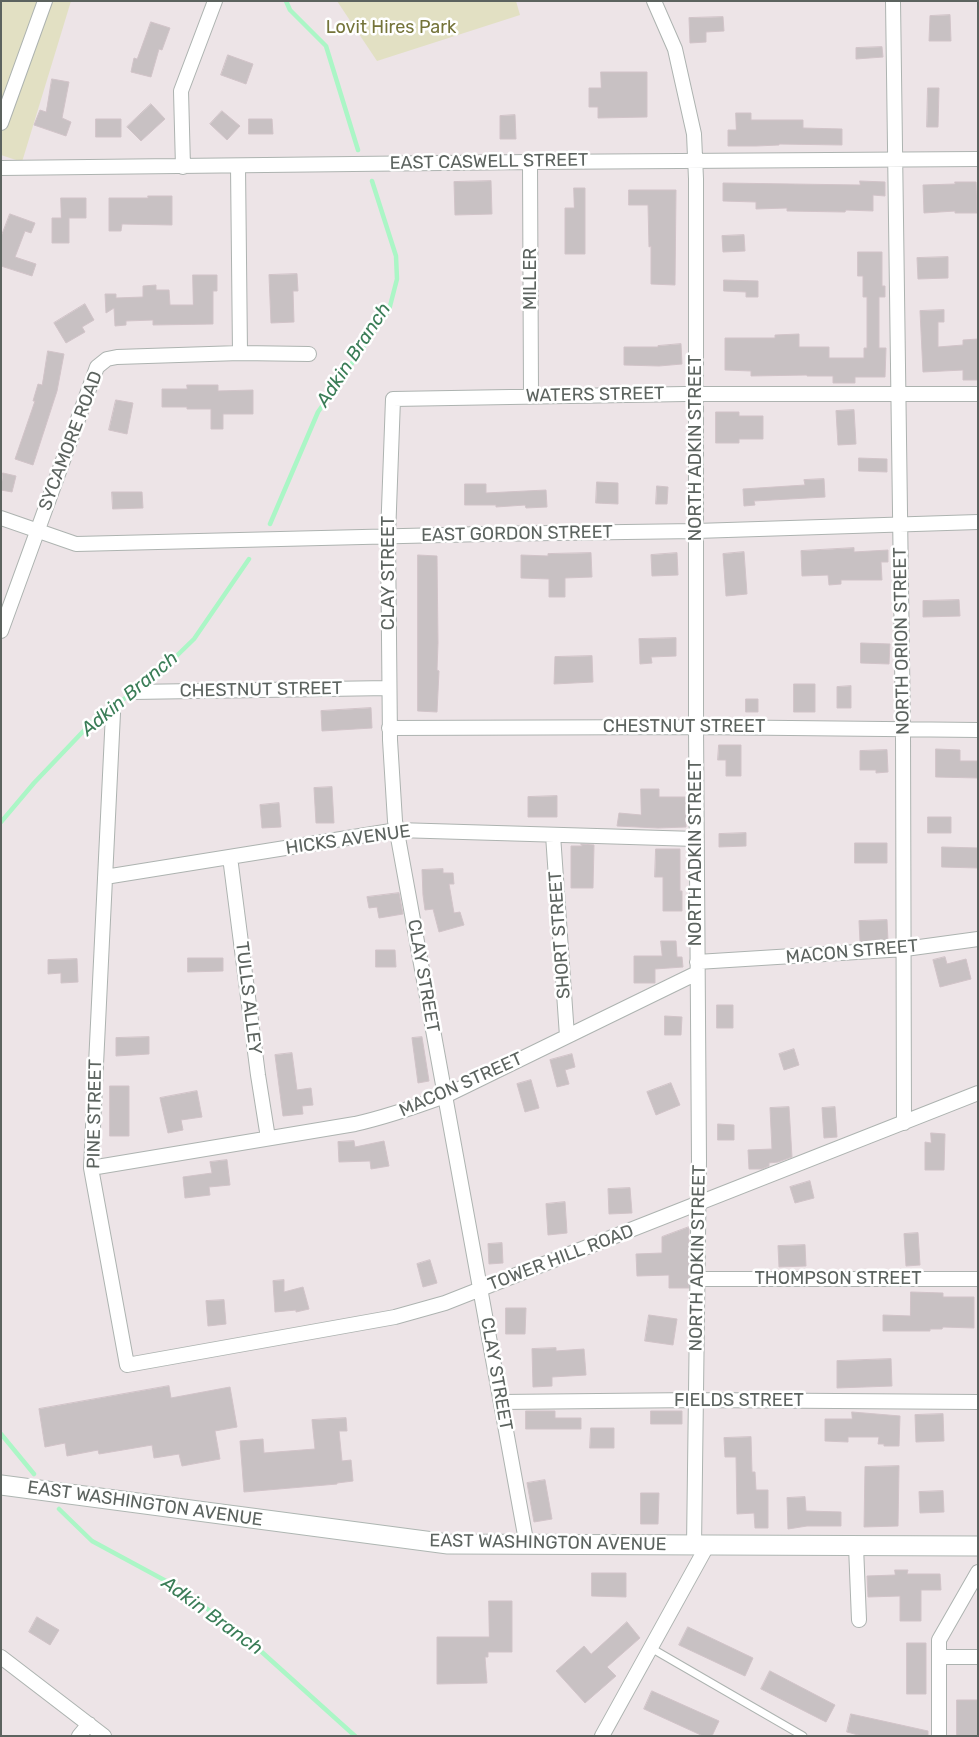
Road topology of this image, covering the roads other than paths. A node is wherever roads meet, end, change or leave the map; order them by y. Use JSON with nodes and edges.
{"nodes":[{"id":1,"x":46,"y":1,"type":"edge"},
{"id":2,"x":215,"y":1,"type":"edge"},
{"id":3,"x":654,"y":1,"type":"edge"},
{"id":4,"x":893,"y":1,"type":"edge"},
{"id":5,"x":1,"y":123,"type":"edge"},
{"id":6,"x":895,"y":159,"type":"junction"},
{"id":7,"x":978,"y":159,"type":"edge"},
{"id":8,"x":695,"y":160,"type":"junction"},
{"id":9,"x":530,"y":162,"type":"junction"},
{"id":10,"x":238,"y":166,"type":"junction"},
{"id":11,"x":183,"y":167,"type":"junction"},
{"id":12,"x":1,"y":168,"type":"edge"},
{"id":13,"x":240,"y":353,"type":"junction"},
{"id":14,"x":309,"y":354,"type":"dead end"},
{"id":15,"x":696,"y":394,"type":"junction"},
{"id":16,"x":898,"y":394,"type":"junction"},
{"id":17,"x":978,"y":394,"type":"edge"},
{"id":18,"x":531,"y":396,"type":"junction"},
{"id":19,"x":393,"y":399,"type":"joint"},
{"id":20,"x":1,"y":518,"type":"edge"},
{"id":21,"x":978,"y":522,"type":"edge"},
{"id":22,"x":901,"y":524,"type":"junction"},
{"id":23,"x":37,"y":530,"type":"junction"},
{"id":24,"x":696,"y":531,"type":"junction"},
{"id":25,"x":388,"y":536,"type":"junction"},
{"id":26,"x":1,"y":631,"type":"edge"},
{"id":27,"x":389,"y":688,"type":"junction"},
{"id":28,"x":132,"y":692,"type":"dead end"},
{"id":29,"x":113,"y":713,"type":"dead end"},
{"id":30,"x":696,"y":726,"type":"junction"},
{"id":31,"x":389,"y":728,"type":"junction"},
{"id":32,"x":903,"y":730,"type":"junction"},
{"id":33,"x":978,"y":730,"type":"edge"},
{"id":34,"x":397,"y":830,"type":"junction"},
{"id":35,"x":553,"y":834,"type":"junction"},
{"id":36,"x":696,"y":839,"type":"junction"},
{"id":37,"x":230,"y":857,"type":"junction"},
{"id":38,"x":105,"y":877,"type":"junction"},
{"id":39,"x":978,"y":939,"type":"edge"},
{"id":40,"x":904,"y":949,"type":"junction"},
{"id":41,"x":697,"y":968,"type":"junction"},
{"id":42,"x":567,"y":1036,"type":"junction"},
{"id":43,"x":978,"y":1093,"type":"edge"},
{"id":44,"x":445,"y":1096,"type":"junction"},
{"id":45,"x":904,"y":1122,"type":"junction"},
{"id":46,"x":268,"y":1138,"type":"junction"},
{"id":47,"x":91,"y":1168,"type":"junction"},
{"id":48,"x":699,"y":1204,"type":"junction"},
{"id":49,"x":698,"y":1279,"type":"junction"},
{"id":50,"x":978,"y":1279,"type":"edge"},
{"id":51,"x":480,"y":1290,"type":"junction"},
{"id":52,"x":127,"y":1366,"type":"joint"},
{"id":53,"x":696,"y":1400,"type":"junction"},
{"id":54,"x":501,"y":1402,"type":"junction"},
{"id":55,"x":978,"y":1402,"type":"edge"},
{"id":56,"x":1,"y":1485,"type":"edge"},
{"id":57,"x":527,"y":1546,"type":"junction"},
{"id":58,"x":700,"y":1546,"type":"junction"},
{"id":59,"x":856,"y":1546,"type":"junction"},
{"id":60,"x":978,"y":1546,"type":"edge"},
{"id":61,"x":978,"y":1572,"type":"edge"},
{"id":62,"x":859,"y":1620,"type":"dead end"},
{"id":63,"x":650,"y":1648,"type":"junction"},
{"id":64,"x":1,"y":1657,"type":"edge"},
{"id":65,"x":939,"y":1657,"type":"junction"},
{"id":66,"x":978,"y":1657,"type":"edge"},
{"id":67,"x":89,"y":1724,"type":"junction"},
{"id":68,"x":79,"y":1736,"type":"edge"},
{"id":69,"x":104,"y":1736,"type":"edge"},
{"id":70,"x":602,"y":1736,"type":"edge"},
{"id":71,"x":804,"y":1736,"type":"edge"},
{"id":72,"x":939,"y":1736,"type":"edge"}],
"edges":[{"from":1,"to":5,"type":"street"},
{"from":2,"to":11,"type":"street"},
{"from":3,"to":8,"type":"street","name":"NORTH ADKIN STREET"},
{"from":4,"to":6,"type":"street","name":"NORTH ORION STREET"},
{"from":6,"to":7,"type":"street","name":"EAST CASWELL STREET"},
{"from":6,"to":8,"type":"street","name":"EAST CASWELL STREET"},
{"from":6,"to":16,"type":"street","name":"NORTH ORION STREET"},
{"from":8,"to":9,"type":"street","name":"EAST CASWELL STREET"},
{"from":8,"to":15,"type":"street","name":"NORTH ADKIN STREET"},
{"from":9,"to":10,"type":"street","name":"EAST CASWELL STREET"},
{"from":9,"to":18,"type":"street","name":"MILLER"},
{"from":10,"to":11,"type":"street","name":"EAST CASWELL STREET"},
{"from":10,"to":13,"type":"street"},
{"from":11,"to":12,"type":"street","name":"EAST CASWELL STREET"},
{"from":13,"to":14,"type":"street","name":"SYCAMORE ROAD"},
{"from":13,"to":23,"type":"street","name":"SYCAMORE ROAD"},
{"from":15,"to":16,"type":"street","name":"WATERS STREET"},
{"from":15,"to":18,"type":"street","name":"WATERS STREET"},
{"from":15,"to":24,"type":"street","name":"NORTH ADKIN STREET"},
{"from":16,"to":17,"type":"street","name":"WATERS STREET"},
{"from":16,"to":22,"type":"street","name":"NORTH ORION STREET"},
{"from":18,"to":19,"type":"street","name":"WATERS STREET"},
{"from":19,"to":25,"type":"street","name":"CLAY STREET"},
{"from":20,"to":23,"type":"street","name":"EAST GORDON STREET"},
{"from":21,"to":22,"type":"street","name":"EAST GORDON STREET"},
{"from":22,"to":24,"type":"street","name":"EAST GORDON STREET"},
{"from":22,"to":32,"type":"street","name":"NORTH ORION STREET"},
{"from":23,"to":25,"type":"street","name":"EAST GORDON STREET"},
{"from":23,"to":26,"type":"street","name":"SYCAMORE ROAD"},
{"from":24,"to":25,"type":"street","name":"EAST GORDON STREET"},
{"from":24,"to":30,"type":"street","name":"NORTH ADKIN STREET"},
{"from":25,"to":27,"type":"street","name":"CLAY STREET"},
{"from":27,"to":28,"type":"street","name":"CHESTNUT STREET"},
{"from":27,"to":31,"type":"street","name":"CLAY STREET"},
{"from":29,"to":38,"type":"street"},
{"from":30,"to":31,"type":"street","name":"CHESTNUT STREET"},
{"from":30,"to":32,"type":"street","name":"CHESTNUT STREET"},
{"from":30,"to":36,"type":"street","name":"NORTH ADKIN STREET"},
{"from":31,"to":34,"type":"street","name":"CLAY STREET"},
{"from":32,"to":33,"type":"street","name":"CHESTNUT STREET"},
{"from":32,"to":40,"type":"street","name":"NORTH ORION STREET"},
{"from":34,"to":35,"type":"street","name":"HICKS AVENUE"},
{"from":34,"to":37,"type":"street","name":"HICKS AVENUE"},
{"from":34,"to":44,"type":"street","name":"CLAY STREET"},
{"from":35,"to":36,"type":"street","name":"HICKS AVENUE"},
{"from":35,"to":42,"type":"street","name":"SHORT STREET"},
{"from":36,"to":41,"type":"street","name":"NORTH ADKIN STREET"},
{"from":37,"to":38,"type":"street","name":"HICKS AVENUE"},
{"from":37,"to":46,"type":"street","name":"TULLS ALLEY"},
{"from":38,"to":47,"type":"street","name":"PINE STREET"},
{"from":39,"to":40,"type":"street","name":"MACON STREET"},
{"from":40,"to":41,"type":"street","name":"MACON STREET"},
{"from":40,"to":45,"type":"street","name":"NORTH ORION STREET"},
{"from":41,"to":42,"type":"street","name":"MACON STREET"},
{"from":41,"to":48,"type":"street","name":"NORTH ADKIN STREET"},
{"from":42,"to":44,"type":"street","name":"MACON STREET"},
{"from":43,"to":45,"type":"street","name":"TOWER HILL ROAD"},
{"from":44,"to":46,"type":"street","name":"MACON STREET"},
{"from":44,"to":51,"type":"street","name":"CLAY STREET"},
{"from":45,"to":48,"type":"street","name":"TOWER HILL ROAD"},
{"from":46,"to":47,"type":"street","name":"MACON STREET"},
{"from":47,"to":52,"type":"street","name":"PINE STREET"},
{"from":48,"to":49,"type":"street","name":"NORTH ADKIN STREET"},
{"from":48,"to":51,"type":"street","name":"TOWER HILL ROAD"},
{"from":49,"to":50,"type":"street","name":"THOMPSON STREET"},
{"from":49,"to":53,"type":"street","name":"NORTH ADKIN STREET"},
{"from":51,"to":52,"type":"street","name":"TOWER HILL ROAD"},
{"from":51,"to":54,"type":"street","name":"CLAY STREET"},
{"from":53,"to":54,"type":"street","name":"FIELDS STREET"},
{"from":53,"to":55,"type":"street","name":"FIELDS STREET"},
{"from":53,"to":58,"type":"street","name":"NORTH ADKIN STREET"},
{"from":54,"to":57,"type":"street","name":"CLAY STREET"},
{"from":56,"to":57,"type":"street","name":"EAST WASHINGTON AVENUE"},
{"from":57,"to":58,"type":"street","name":"EAST WASHINGTON AVENUE"},
{"from":58,"to":59,"type":"street","name":"EAST WASHINGTON AVENUE"},
{"from":58,"to":63,"type":"street","name":"NORTH ADKIN STREET"},
{"from":59,"to":60,"type":"street","name":"EAST WASHINGTON AVENUE"},
{"from":59,"to":62,"type":"street"},
{"from":61,"to":65,"type":"street"},
{"from":63,"to":70,"type":"street","name":"NORTH ADKIN STREET"},
{"from":63,"to":71,"type":"lane"},
{"from":64,"to":67,"type":"street"},
{"from":65,"to":66,"type":"street"},
{"from":65,"to":72,"type":"street"},
{"from":67,"to":68,"type":"street"},
{"from":67,"to":69,"type":"street"}]}
